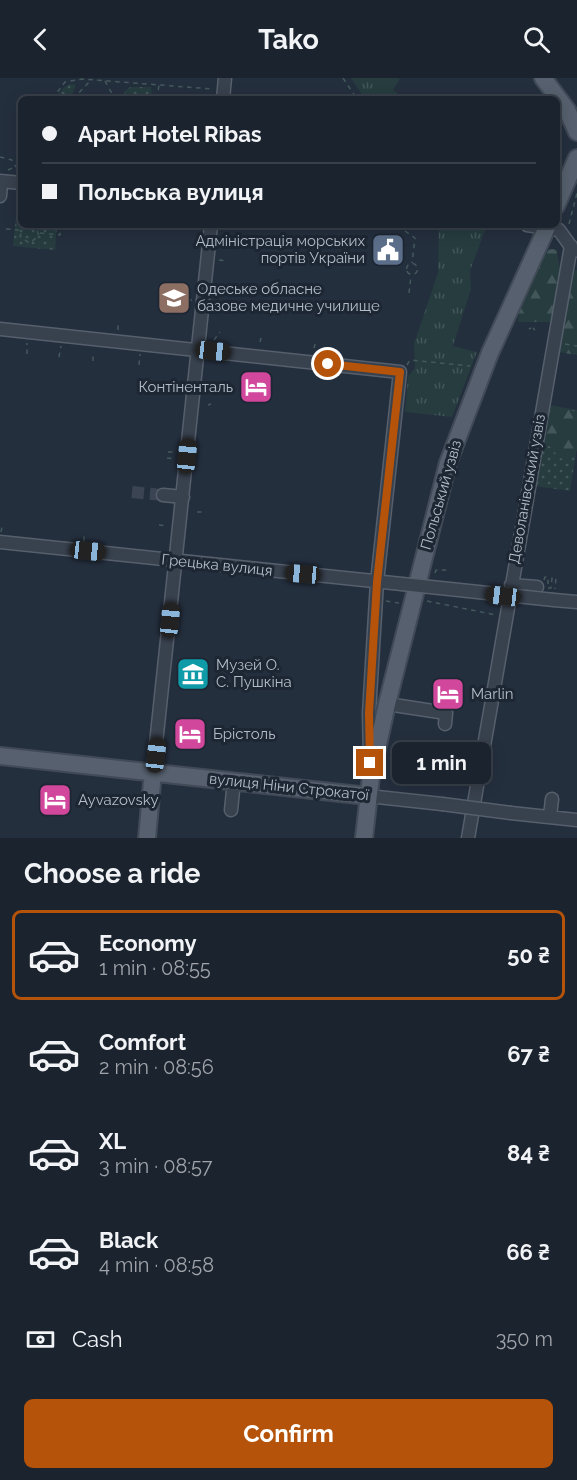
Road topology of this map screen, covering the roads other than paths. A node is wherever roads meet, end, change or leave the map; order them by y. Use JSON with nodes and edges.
{"nodes":[{"id":1,"x":543,"y":78,"type":"edge"},
{"id":2,"x":556,"y":96,"type":"edge"},
{"id":3,"x":560,"y":101,"type":"edge"},
{"id":4,"x":577,"y":132,"type":"edge"},
{"id":5,"x":577,"y":158,"type":"edge"},
{"id":6,"x":1,"y":178,"type":"edge"},
{"id":7,"x":18,"y":182,"type":"edge"},
{"id":8,"x":0,"y":196,"type":"edge"},
{"id":9,"x":560,"y":197,"type":"edge"},
{"id":10,"x":211,"y":228,"type":"edge"},
{"id":11,"x":547,"y":228,"type":"edge"},
{"id":12,"x":554,"y":228,"type":"edge"},
{"id":13,"x":574,"y":252,"type":"edge"},
{"id":14,"x":0,"y":329,"type":"edge"},
{"id":15,"x":198,"y":350,"type":"junction"},
{"id":16,"x":163,"y":495,"type":"tunnel mouth"},
{"id":17,"x":183,"y":497,"type":"junction"},
{"id":18,"x":1,"y":538,"type":"edge"},
{"id":19,"x":176,"y":560,"type":"junction"},
{"id":20,"x":377,"y":582,"type":"junction"},
{"id":21,"x":511,"y":585,"type":"junction"},
{"id":22,"x":537,"y":587,"type":"road end"},
{"id":23,"x":577,"y":602,"type":"edge"},
{"id":24,"x":387,"y":704,"type":"junction"},
{"id":25,"x":445,"y":724,"type":"dead end"},
{"id":26,"x":0,"y":756,"type":"edge"},
{"id":27,"x":153,"y":772,"type":"junction"},
{"id":28,"x":371,"y":776,"type":"junction"},
{"id":29,"x":234,"y":781,"type":"junction"},
{"id":30,"x":368,"y":796,"type":"junction"},
{"id":31,"x":552,"y":799,"type":"dead end"},
{"id":32,"x":231,"y":810,"type":"dead end"},
{"id":33,"x":550,"y":816,"type":"junction"},
{"id":34,"x":577,"y":820,"type":"edge"},
{"id":35,"x":147,"y":838,"type":"edge"},
{"id":36,"x":364,"y":838,"type":"edge"},
{"id":37,"x":468,"y":838,"type":"edge"}],
"edges":[{"from":1,"to":2,"type":"main road"},
{"from":3,"to":4,"type":"main road"},
{"from":5,"to":9,"type":"main road"},
{"from":6,"to":7,"type":"street"},
{"from":6,"to":8,"type":"street"},
{"from":10,"to":15,"type":"street"},
{"from":11,"to":24,"type":"main road","name":"Польський узвіз"},
{"from":12,"to":13,"type":"street"},
{"from":13,"to":21,"type":"street","name":"Деволанівський узвіз"},
{"from":14,"to":15,"type":"street"},
{"from":15,"to":17,"type":"street"},
{"from":15,"to":20,"type":"street"},
{"from":16,"to":17,"type":"street"},
{"from":17,"to":19,"type":"street"},
{"from":18,"to":19,"type":"street","name":"Грецька вулиця"},
{"from":19,"to":20,"type":"street","name":"Грецька вулиця"},
{"from":19,"to":27,"type":"street"},
{"from":20,"to":23,"type":"street","name":"Грецька вулиця","bridge":true},
{"from":20,"to":28,"type":"street"},
{"from":21,"to":22,"type":"street"},
{"from":21,"to":37,"type":"street","name":"Деволанівський узвіз"},
{"from":24,"to":25,"type":"street"},
{"from":24,"to":28,"type":"main road","name":"Польський узвіз"},
{"from":26,"to":27,"type":"main road","name":"вулиця Ніни Строкатої"},
{"from":27,"to":29,"type":"main road","name":"вулиця Ніни Строкатої"},
{"from":27,"to":35,"type":"main road"},
{"from":28,"to":30,"type":"main road","name":"Польський узвіз"},
{"from":29,"to":30,"type":"main road","name":"вулиця Ніни Строкатої"},
{"from":29,"to":32,"type":"street"},
{"from":30,"to":33,"type":"street","name":"вулиця Ніни Строкатої","bridge":true},
{"from":30,"to":36,"type":"main road","name":"Польський узвіз"},
{"from":31,"to":33,"type":"street"},
{"from":33,"to":34,"type":"street","name":"вулиця Ніни Строкатої"}]}
